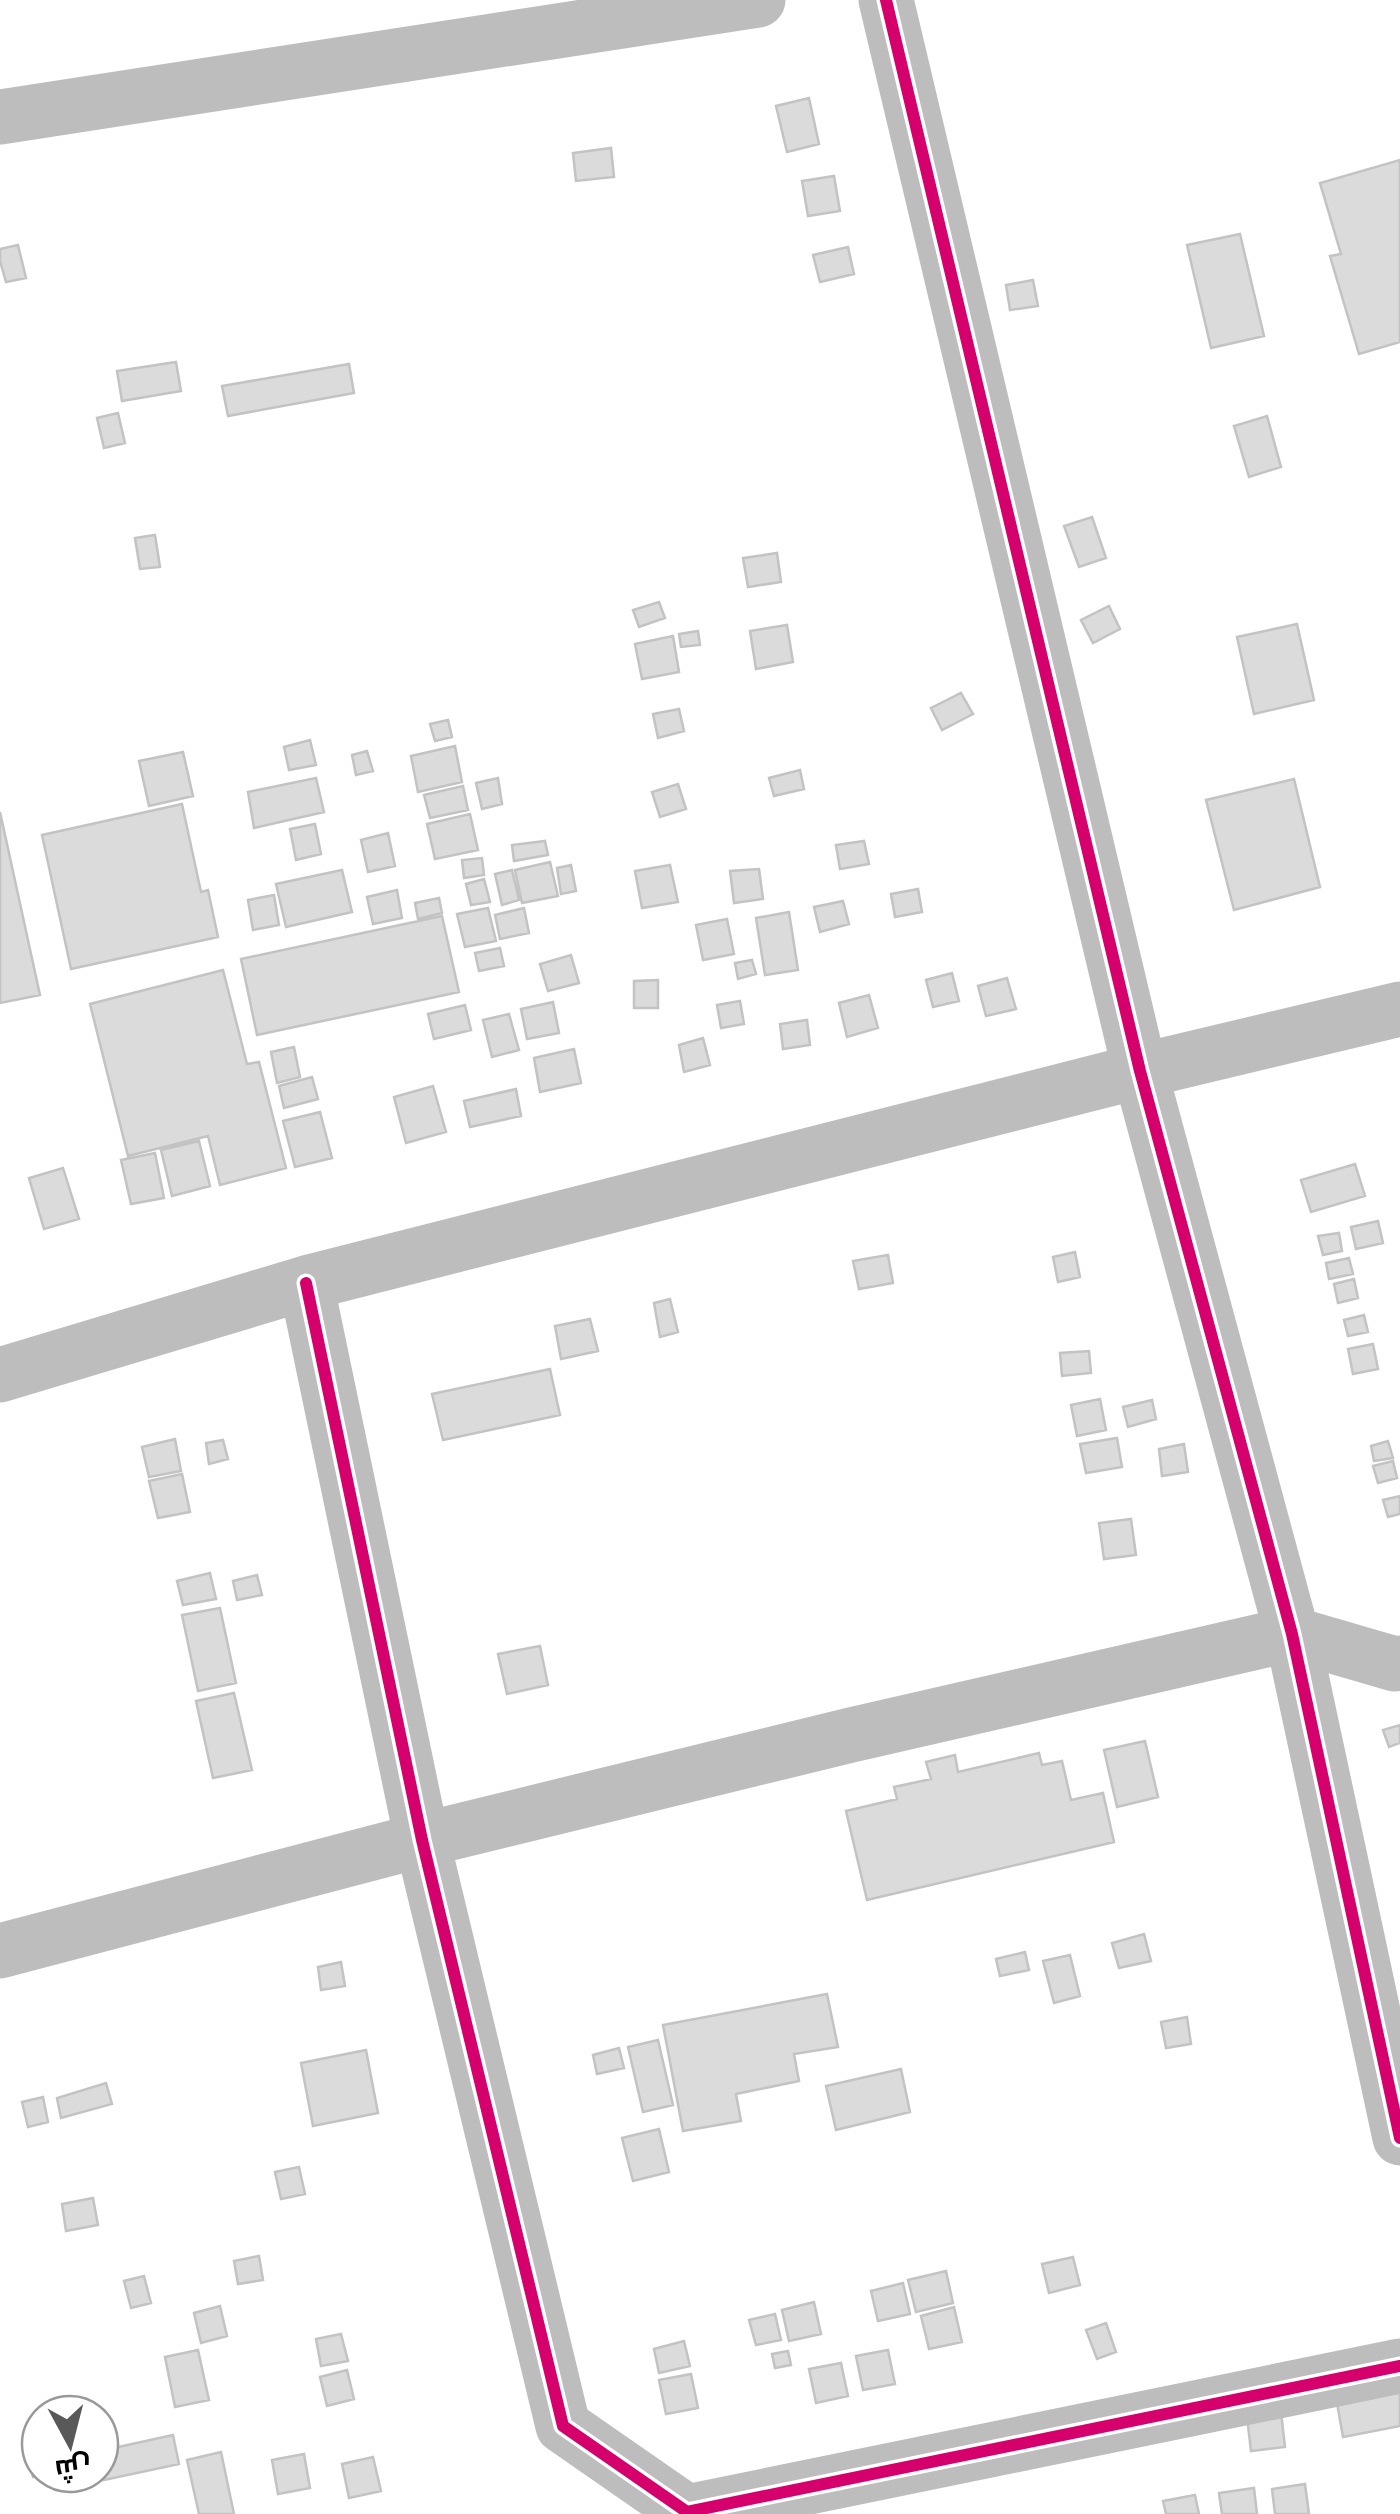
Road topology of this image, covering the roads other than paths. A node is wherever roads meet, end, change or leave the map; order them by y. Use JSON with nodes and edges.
{"nodes":[{"id":1,"x":758,"y":0,"type":"edge"},
{"id":2,"x":886,"y":0,"type":"edge"},
{"id":3,"x":0,"y":117,"type":"edge"},
{"id":4,"x":1400,"y":1009,"type":"edge"},
{"id":5,"x":1140,"y":1071,"type":"junction"},
{"id":6,"x":306,"y":1283,"type":"junction"},
{"id":7,"x":0,"y":1376,"type":"edge"},
{"id":8,"x":1292,"y":1634,"type":"junction"},
{"id":9,"x":1400,"y":1664,"type":"edge"},
{"id":10,"x":422,"y":1840,"type":"junction"},
{"id":11,"x":0,"y":1951,"type":"edge"},
{"id":12,"x":1400,"y":2138,"type":"edge"},
{"id":13,"x":1400,"y":2366,"type":"edge"}],
"edges":[{"from":1,"to":3,"type":"street"},
{"from":2,"to":5,"type":"street"},
{"from":4,"to":5,"type":"street"},
{"from":5,"to":6,"type":"street"},
{"from":5,"to":8,"type":"street"},
{"from":6,"to":7,"type":"street"},
{"from":6,"to":10,"type":"street"},
{"from":8,"to":9,"type":"street"},
{"from":8,"to":10,"type":"street"},
{"from":8,"to":12,"type":"street"},
{"from":10,"to":11,"type":"street"},
{"from":10,"to":13,"type":"street"}]}
